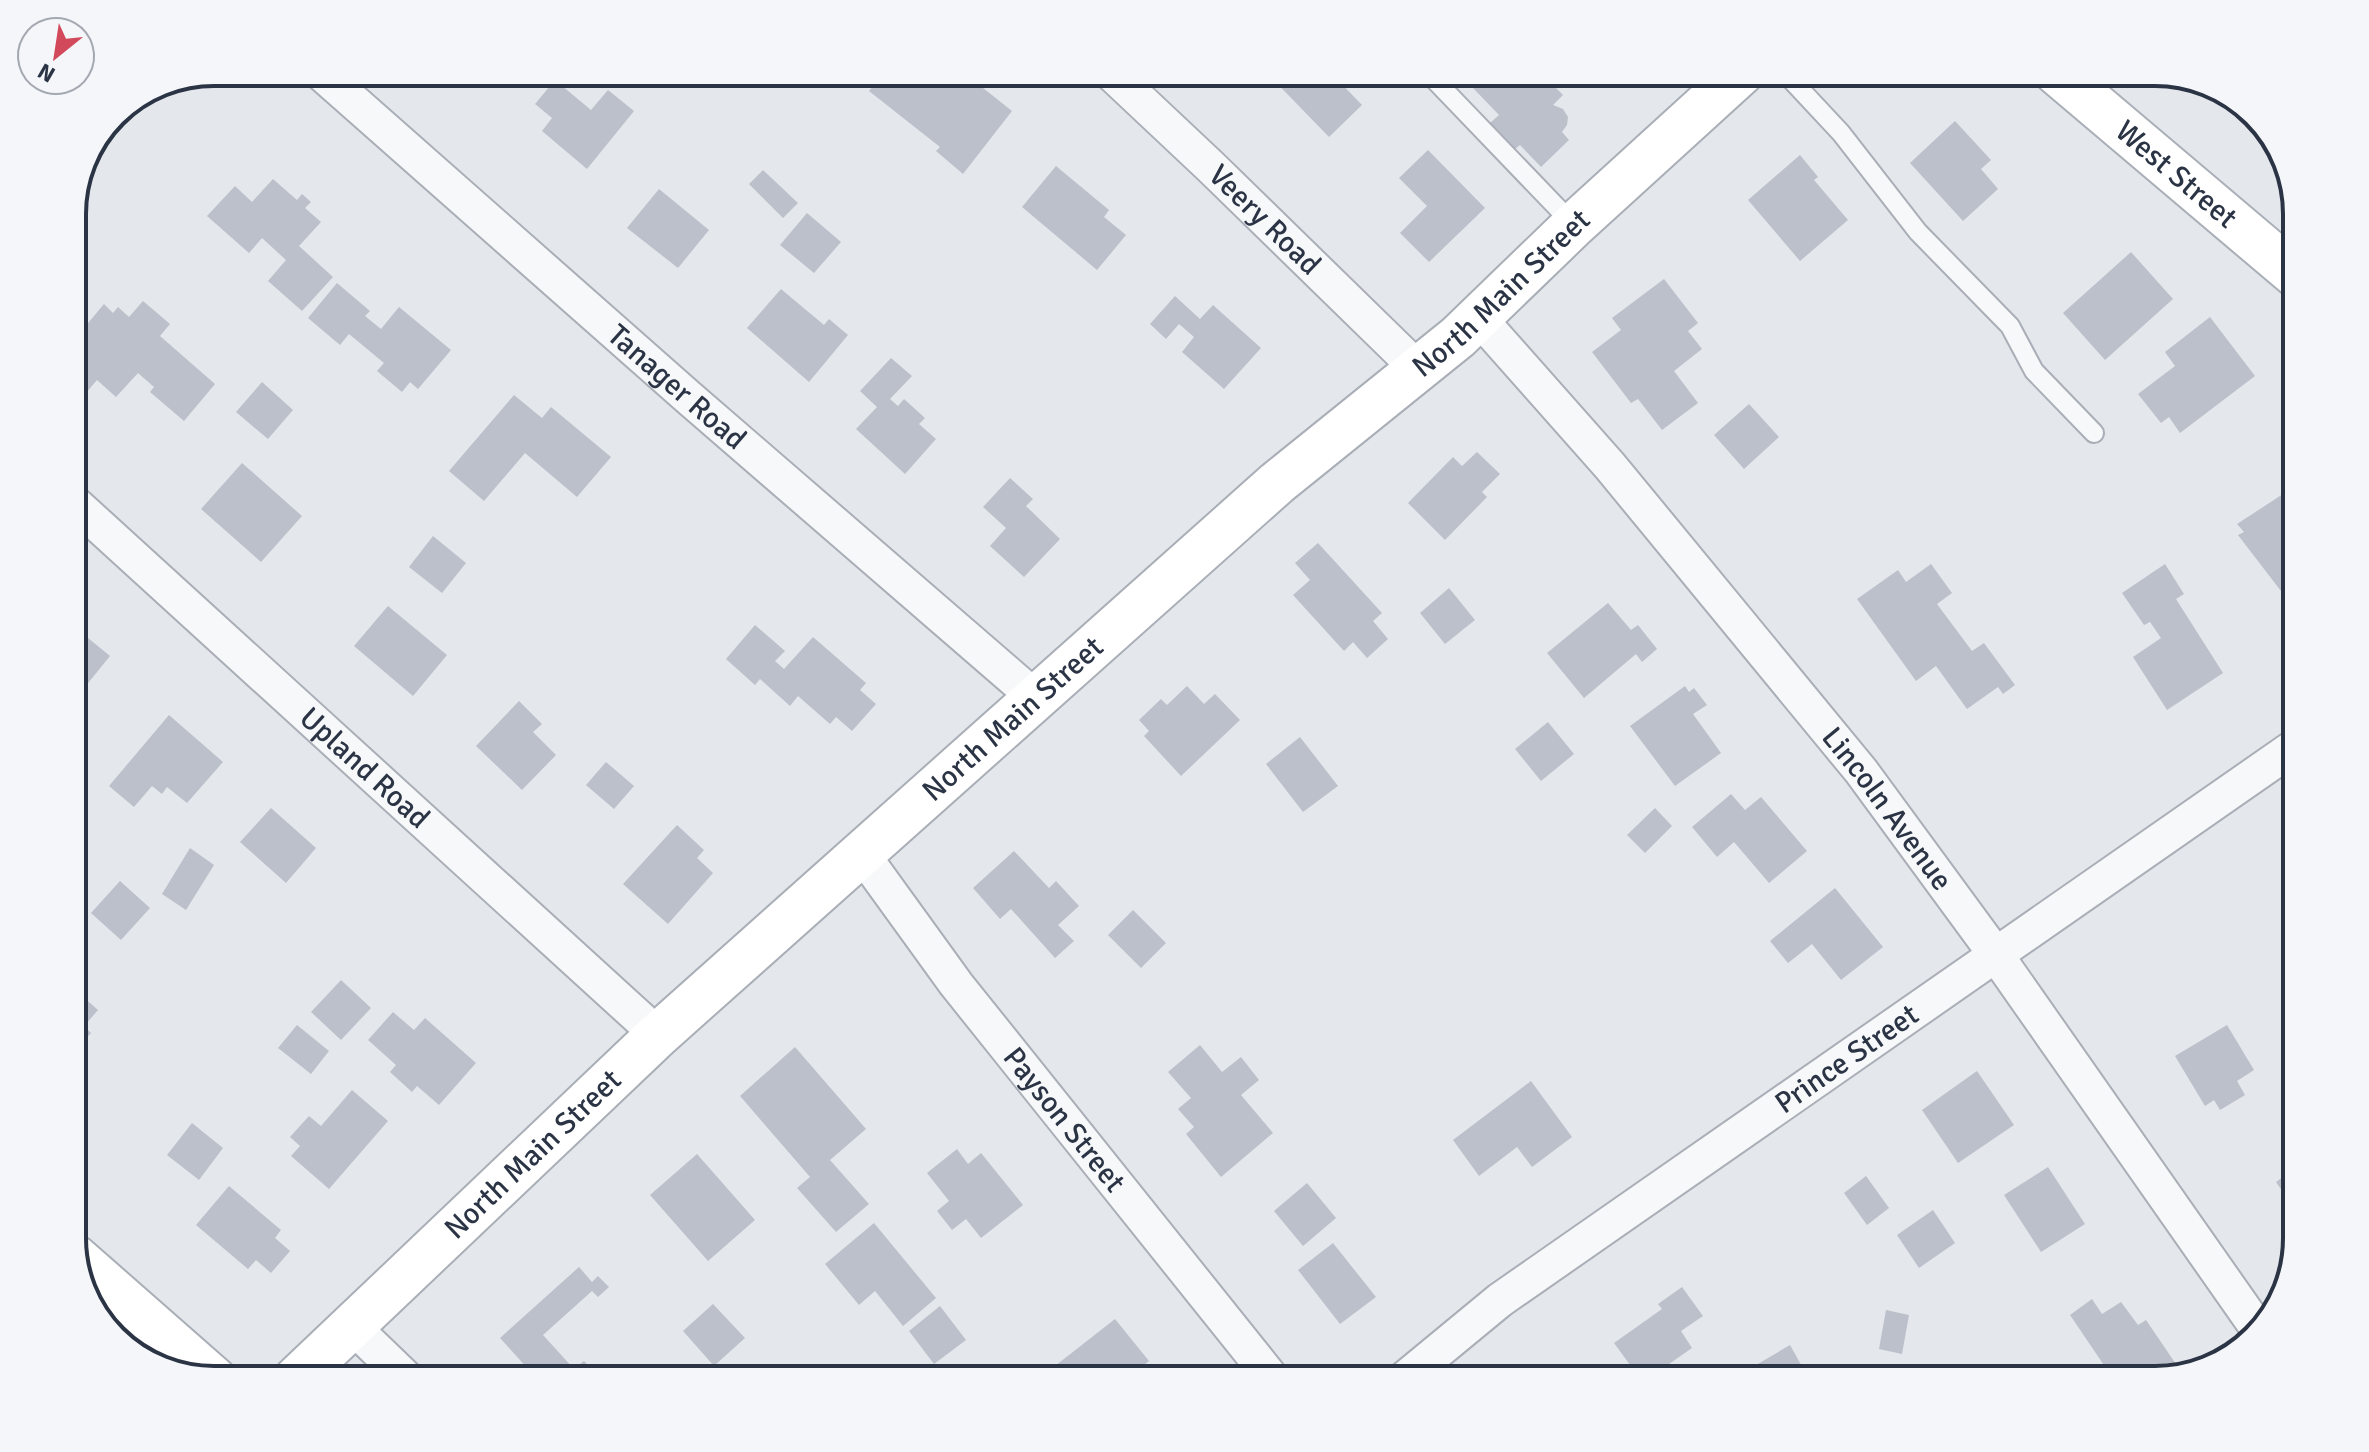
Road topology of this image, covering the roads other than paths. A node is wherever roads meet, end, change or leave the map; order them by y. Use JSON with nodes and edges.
{"nodes":[{"id":1,"x":336,"y":86,"type":"edge"},
{"id":2,"x":1125,"y":86,"type":"edge"},
{"id":3,"x":1440,"y":86,"type":"edge"},
{"id":4,"x":1727,"y":86,"type":"edge"},
{"id":5,"x":1797,"y":86,"type":"edge"},
{"id":6,"x":2073,"y":86,"type":"edge"},
{"id":7,"x":1574,"y":225,"type":"junction"},
{"id":8,"x":2283,"y":264,"type":"edge"},
{"id":9,"x":1478,"y":317,"type":"junction"},
{"id":10,"x":1418,"y":369,"type":"junction"},
{"id":11,"x":2094,"y":433,"type":"dead end"},
{"id":12,"x":86,"y":514,"type":"edge"},
{"id":13,"x":1037,"y":699,"type":"junction"},
{"id":14,"x":2283,"y":755,"type":"edge"},
{"id":15,"x":862,"y":854,"type":"junction"},
{"id":16,"x":1996,"y":955,"type":"junction"},
{"id":17,"x":658,"y":1035,"type":"junction"},
{"id":18,"x":90,"y":1270,"type":"edge"},
{"id":19,"x":2253,"y":1321,"type":"edge"},
{"id":20,"x":352,"y":1326,"type":"junction"},
{"id":21,"x":198,"y":1365,"type":"edge"},
{"id":22,"x":310,"y":1366,"type":"edge"},
{"id":23,"x":393,"y":1366,"type":"edge"},
{"id":24,"x":1262,"y":1366,"type":"edge"},
{"id":25,"x":1420,"y":1366,"type":"edge"}],
"edges":[{"from":1,"to":13,"type":"street","name":"Tanager Road"},
{"from":2,"to":10,"type":"street","name":"Veery Road"},
{"from":3,"to":7,"type":"lane"},
{"from":4,"to":7,"type":"main road","name":"North Main Street"},
{"from":5,"to":11,"type":"lane"},
{"from":6,"to":8,"type":"main road","name":"West Street"},
{"from":7,"to":9,"type":"main road","name":"North Main Street"},
{"from":9,"to":10,"type":"main road","name":"North Main Street"},
{"from":9,"to":16,"type":"street","name":"Lincoln Avenue"},
{"from":10,"to":13,"type":"main road","name":"North Main Street"},
{"from":12,"to":17,"type":"street","name":"Upland Road"},
{"from":13,"to":15,"type":"main road","name":"North Main Street"},
{"from":14,"to":16,"type":"street","name":"Prince Street"},
{"from":15,"to":17,"type":"main road","name":"North Main Street"},
{"from":15,"to":24,"type":"street","name":"Payson Street"},
{"from":16,"to":19,"type":"street","name":"Lincoln Avenue"},
{"from":16,"to":25,"type":"street","name":"Prince Street"},
{"from":17,"to":20,"type":"main road","name":"North Main Street"},
{"from":18,"to":21,"type":"main road"},
{"from":20,"to":22,"type":"main road","name":"North Main Street"},
{"from":20,"to":23,"type":"street"}]}
